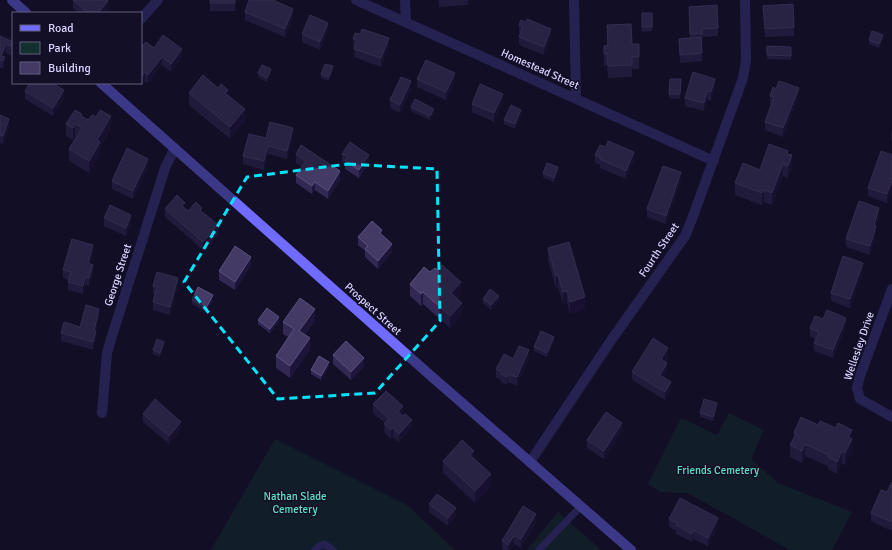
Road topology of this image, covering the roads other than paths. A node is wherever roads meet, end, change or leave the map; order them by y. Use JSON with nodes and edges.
{"nodes":[{"id":1,"x":12,"y":0,"type":"edge"},
{"id":2,"x":158,"y":0,"type":"edge"},
{"id":3,"x":356,"y":0,"type":"edge"},
{"id":4,"x":405,"y":0,"type":"edge"},
{"id":5,"x":574,"y":0,"type":"edge"},
{"id":6,"x":745,"y":0,"type":"edge"},
{"id":7,"x":25,"y":12,"type":"edge"},
{"id":8,"x":142,"y":18,"type":"edge"},
{"id":9,"x":406,"y":22,"type":"junction"},
{"id":10,"x":103,"y":84,"type":"edge"},
{"id":11,"x":576,"y":98,"type":"junction"},
{"id":12,"x":175,"y":148,"type":"junction"},
{"id":13,"x":714,"y":161,"type":"junction"},
{"id":14,"x":892,"y":289,"type":"edge"},
{"id":15,"x":102,"y":413,"type":"dead end"},
{"id":16,"x":892,"y":417,"type":"edge"},
{"id":17,"x":530,"y":462,"type":"junction"},
{"id":18,"x":581,"y":506,"type":"junction"},
{"id":19,"x":315,"y":550,"type":"edge"},
{"id":20,"x":333,"y":550,"type":"edge"},
{"id":21,"x":539,"y":550,"type":"edge"},
{"id":22,"x":631,"y":550,"type":"edge"}],
"edges":[{"from":1,"to":7,"type":"street"},
{"from":2,"to":8,"type":"street"},
{"from":3,"to":9,"type":"street","name":"Homestead Street"},
{"from":4,"to":9,"type":"street"},
{"from":5,"to":11,"type":"street"},
{"from":6,"to":13,"type":"street","name":"Fourth Street"},
{"from":9,"to":11,"type":"street","name":"Homestead Street"},
{"from":10,"to":12,"type":"street","name":"Prospect Street"},
{"from":11,"to":13,"type":"street","name":"Homestead Street"},
{"from":12,"to":15,"type":"street","name":"George Street"},
{"from":12,"to":17,"type":"street","name":"Prospect Street"},
{"from":13,"to":17,"type":"street","name":"Fourth Street"},
{"from":14,"to":16,"type":"street","name":"Wellesley Drive"},
{"from":17,"to":18,"type":"street","name":"Prospect Street"},
{"from":18,"to":21,"type":"lane"},
{"from":18,"to":22,"type":"street","name":"Prospect Street"},
{"from":19,"to":20,"type":"lane"}]}
